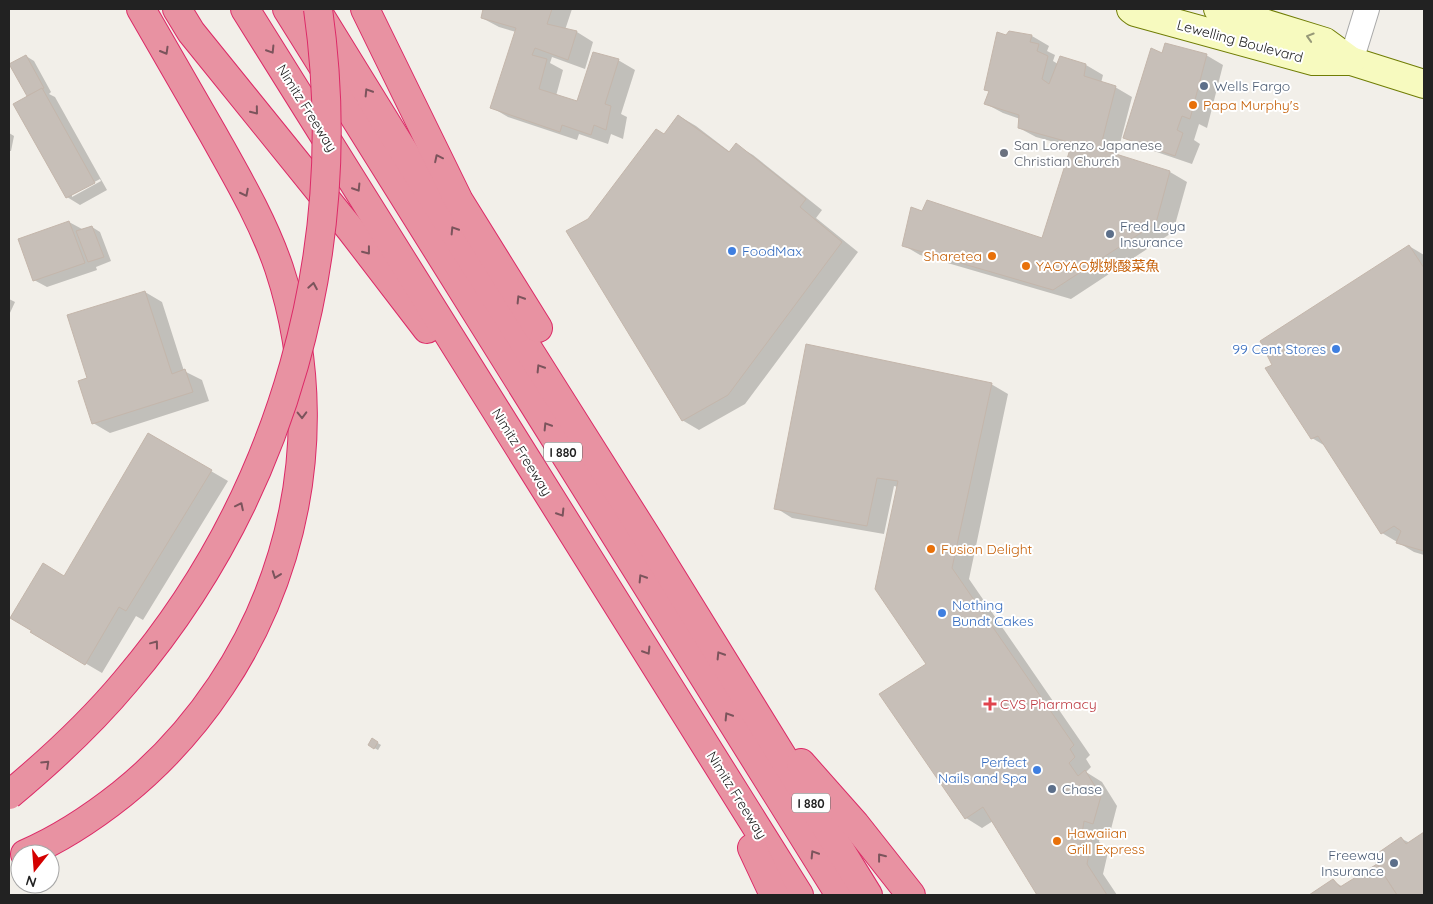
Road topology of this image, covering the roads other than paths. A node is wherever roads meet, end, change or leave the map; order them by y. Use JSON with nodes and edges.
{"nodes":[{"id":1,"x":141,"y":9,"type":"edge"},
{"id":2,"x":177,"y":9,"type":"edge"},
{"id":3,"x":245,"y":9,"type":"edge"},
{"id":4,"x":287,"y":9,"type":"edge"},
{"id":5,"x":317,"y":9,"type":"edge"},
{"id":6,"x":365,"y":9,"type":"edge"},
{"id":7,"x":1131,"y":9,"type":"edge"},
{"id":8,"x":1218,"y":9,"type":"edge"},
{"id":9,"x":1366,"y":9,"type":"edge"},
{"id":10,"x":1351,"y":62,"type":"junction"},
{"id":11,"x":1424,"y":84,"type":"edge"},
{"id":12,"x":526,"y":457,"type":"junction"},
{"id":13,"x":650,"y":542,"type":"junction"},
{"id":14,"x":754,"y":712,"type":"junction"},
{"id":15,"x":699,"y":736,"type":"junction"},
{"id":16,"x":9,"y":795,"type":"edge"},
{"id":17,"x":44,"y":844,"type":"edge"},
{"id":18,"x":774,"y":895,"type":"edge"},
{"id":19,"x":799,"y":895,"type":"edge"},
{"id":20,"x":840,"y":895,"type":"edge"},
{"id":21,"x":868,"y":895,"type":"edge"},
{"id":22,"x":910,"y":895,"type":"edge"}],
"edges":[{"from":1,"to":17,"type":"highway","one_way":true},
{"from":2,"to":12,"type":"highway","one_way":true},
{"from":3,"to":12,"type":"highway","name":"Nimitz Freeway","number":"I 880","one_way":true},
{"from":20,"to":4,"type":"highway","number":"I 880","one_way":true},
{"from":13,"to":5,"type":"highway","number":"I 880","one_way":true},
{"from":16,"to":5,"type":"highway","one_way":true,"bridge":true},
{"from":13,"to":6,"type":"highway","one_way":true},
{"from":7,"to":10,"type":"main road","name":"Lewelling Boulevard"},
{"from":10,"to":8,"type":"main road","name":"Lewelling Boulevard","one_way":true},
{"from":9,"to":10,"type":"street"},
{"from":10,"to":11,"type":"main road","name":"Lewelling Boulevard"},
{"from":12,"to":15,"type":"highway","name":"Nimitz Freeway","number":"I 880","one_way":true},
{"from":14,"to":13,"type":"highway","number":"I 880","one_way":true},
{"from":14,"to":21,"type":"highway","number":"I 880"},
{"from":22,"to":14,"type":"highway","one_way":true},
{"from":15,"to":18,"type":"highway"},
{"from":15,"to":19,"type":"highway","name":"Nimitz Freeway","number":"I 880"}]}
